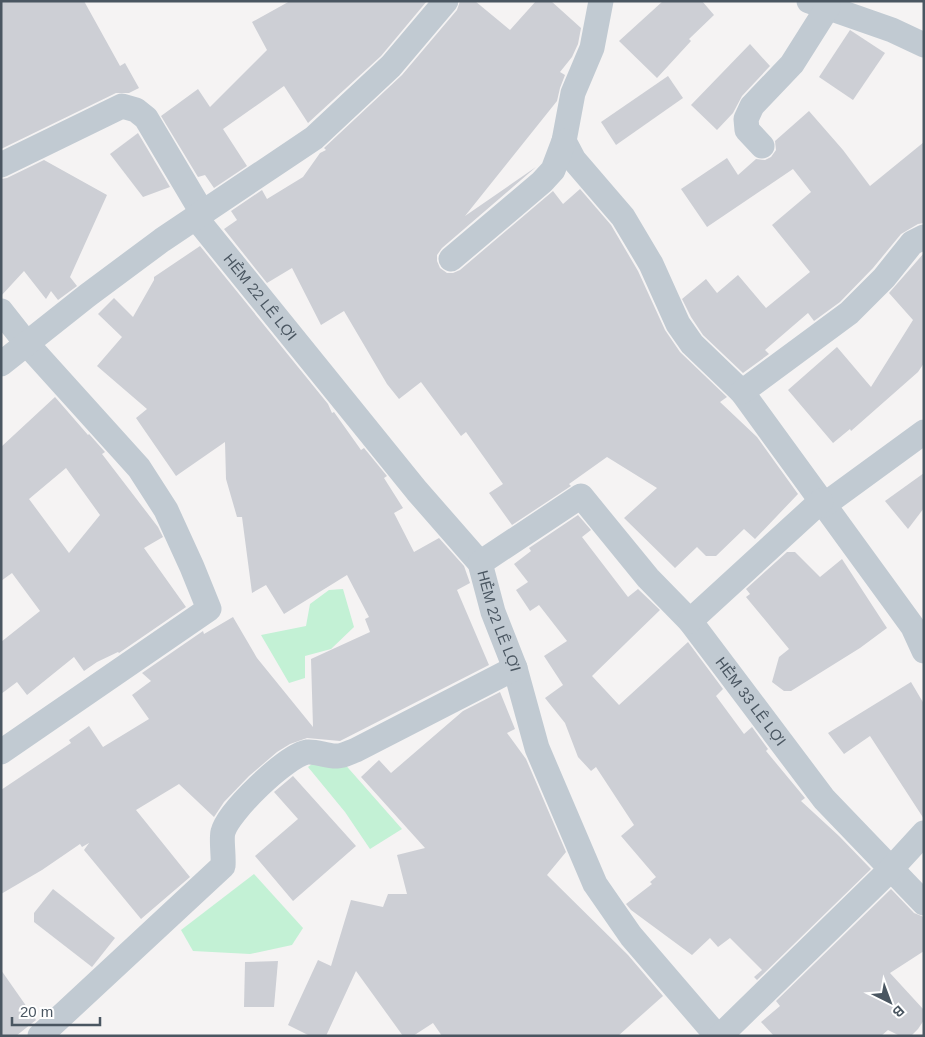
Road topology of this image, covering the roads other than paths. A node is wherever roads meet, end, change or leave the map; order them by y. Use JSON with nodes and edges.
{"nodes":[{"id":1,"x":446,"y":1,"type":"edge"},
{"id":2,"x":601,"y":1,"type":"edge"},
{"id":3,"x":818,"y":4,"type":"edge"},
{"id":4,"x":924,"y":45,"type":"edge"},
{"id":5,"x":564,"y":141,"type":"junction"},
{"id":6,"x":762,"y":146,"type":"dead end"},
{"id":7,"x":1,"y":165,"type":"edge"},
{"id":8,"x":200,"y":216,"type":"junction"},
{"id":9,"x":924,"y":236,"type":"edge"},
{"id":10,"x":451,"y":259,"type":"dead end"},
{"id":11,"x":1,"y":311,"type":"edge"},
{"id":12,"x":27,"y":344,"type":"junction"},
{"id":13,"x":1,"y":364,"type":"edge"},
{"id":14,"x":742,"y":392,"type":"junction"},
{"id":15,"x":924,"y":432,"type":"edge"},
{"id":16,"x":823,"y":503,"type":"junction"},
{"id":17,"x":480,"y":563,"type":"junction"},
{"id":18,"x":690,"y":621,"type":"junction"},
{"id":19,"x":918,"y":624,"type":"edge"},
{"id":20,"x":924,"y":651,"type":"edge"},
{"id":21,"x":515,"y":668,"type":"junction"},
{"id":22,"x":1,"y":752,"type":"edge"},
{"id":23,"x":924,"y":833,"type":"edge"},
{"id":24,"x":891,"y":869,"type":"junction"},
{"id":25,"x":924,"y":903,"type":"edge"},
{"id":26,"x":40,"y":1036,"type":"edge"},
{"id":27,"x":719,"y":1036,"type":"edge"}],
"edges":[{"from":1,"to":8,"type":"street"},
{"from":2,"to":5,"type":"street"},
{"from":3,"to":4,"type":"street"},
{"from":3,"to":6,"type":"street"},
{"from":5,"to":10,"type":"street"},
{"from":5,"to":14,"type":"street"},
{"from":7,"to":8,"type":"street","name":"HẺM 22 LÊ LỢI"},
{"from":8,"to":12,"type":"street"},
{"from":8,"to":17,"type":"street","name":"HẺM 22 LÊ LỢI"},
{"from":9,"to":14,"type":"street"},
{"from":11,"to":12,"type":"street"},
{"from":12,"to":13,"type":"street"},
{"from":12,"to":22,"type":"street"},
{"from":14,"to":16,"type":"street"},
{"from":15,"to":16,"type":"street"},
{"from":16,"to":18,"type":"street"},
{"from":16,"to":19,"type":"street"},
{"from":17,"to":18,"type":"street","name":"HẺM 33 LÊ LỢI"},
{"from":17,"to":21,"type":"street","name":"HẺM 22 LÊ LỢI"},
{"from":18,"to":24,"type":"street","name":"HẺM 33 LÊ LỢI"},
{"from":19,"to":20,"type":"street"},
{"from":21,"to":26,"type":"street"},
{"from":21,"to":27,"type":"street","name":"HẺM 22 LÊ LỢI"},
{"from":23,"to":24,"type":"street"},
{"from":24,"to":25,"type":"street","name":"HẺM 33 LÊ LỢI"},
{"from":24,"to":27,"type":"street"}]}
